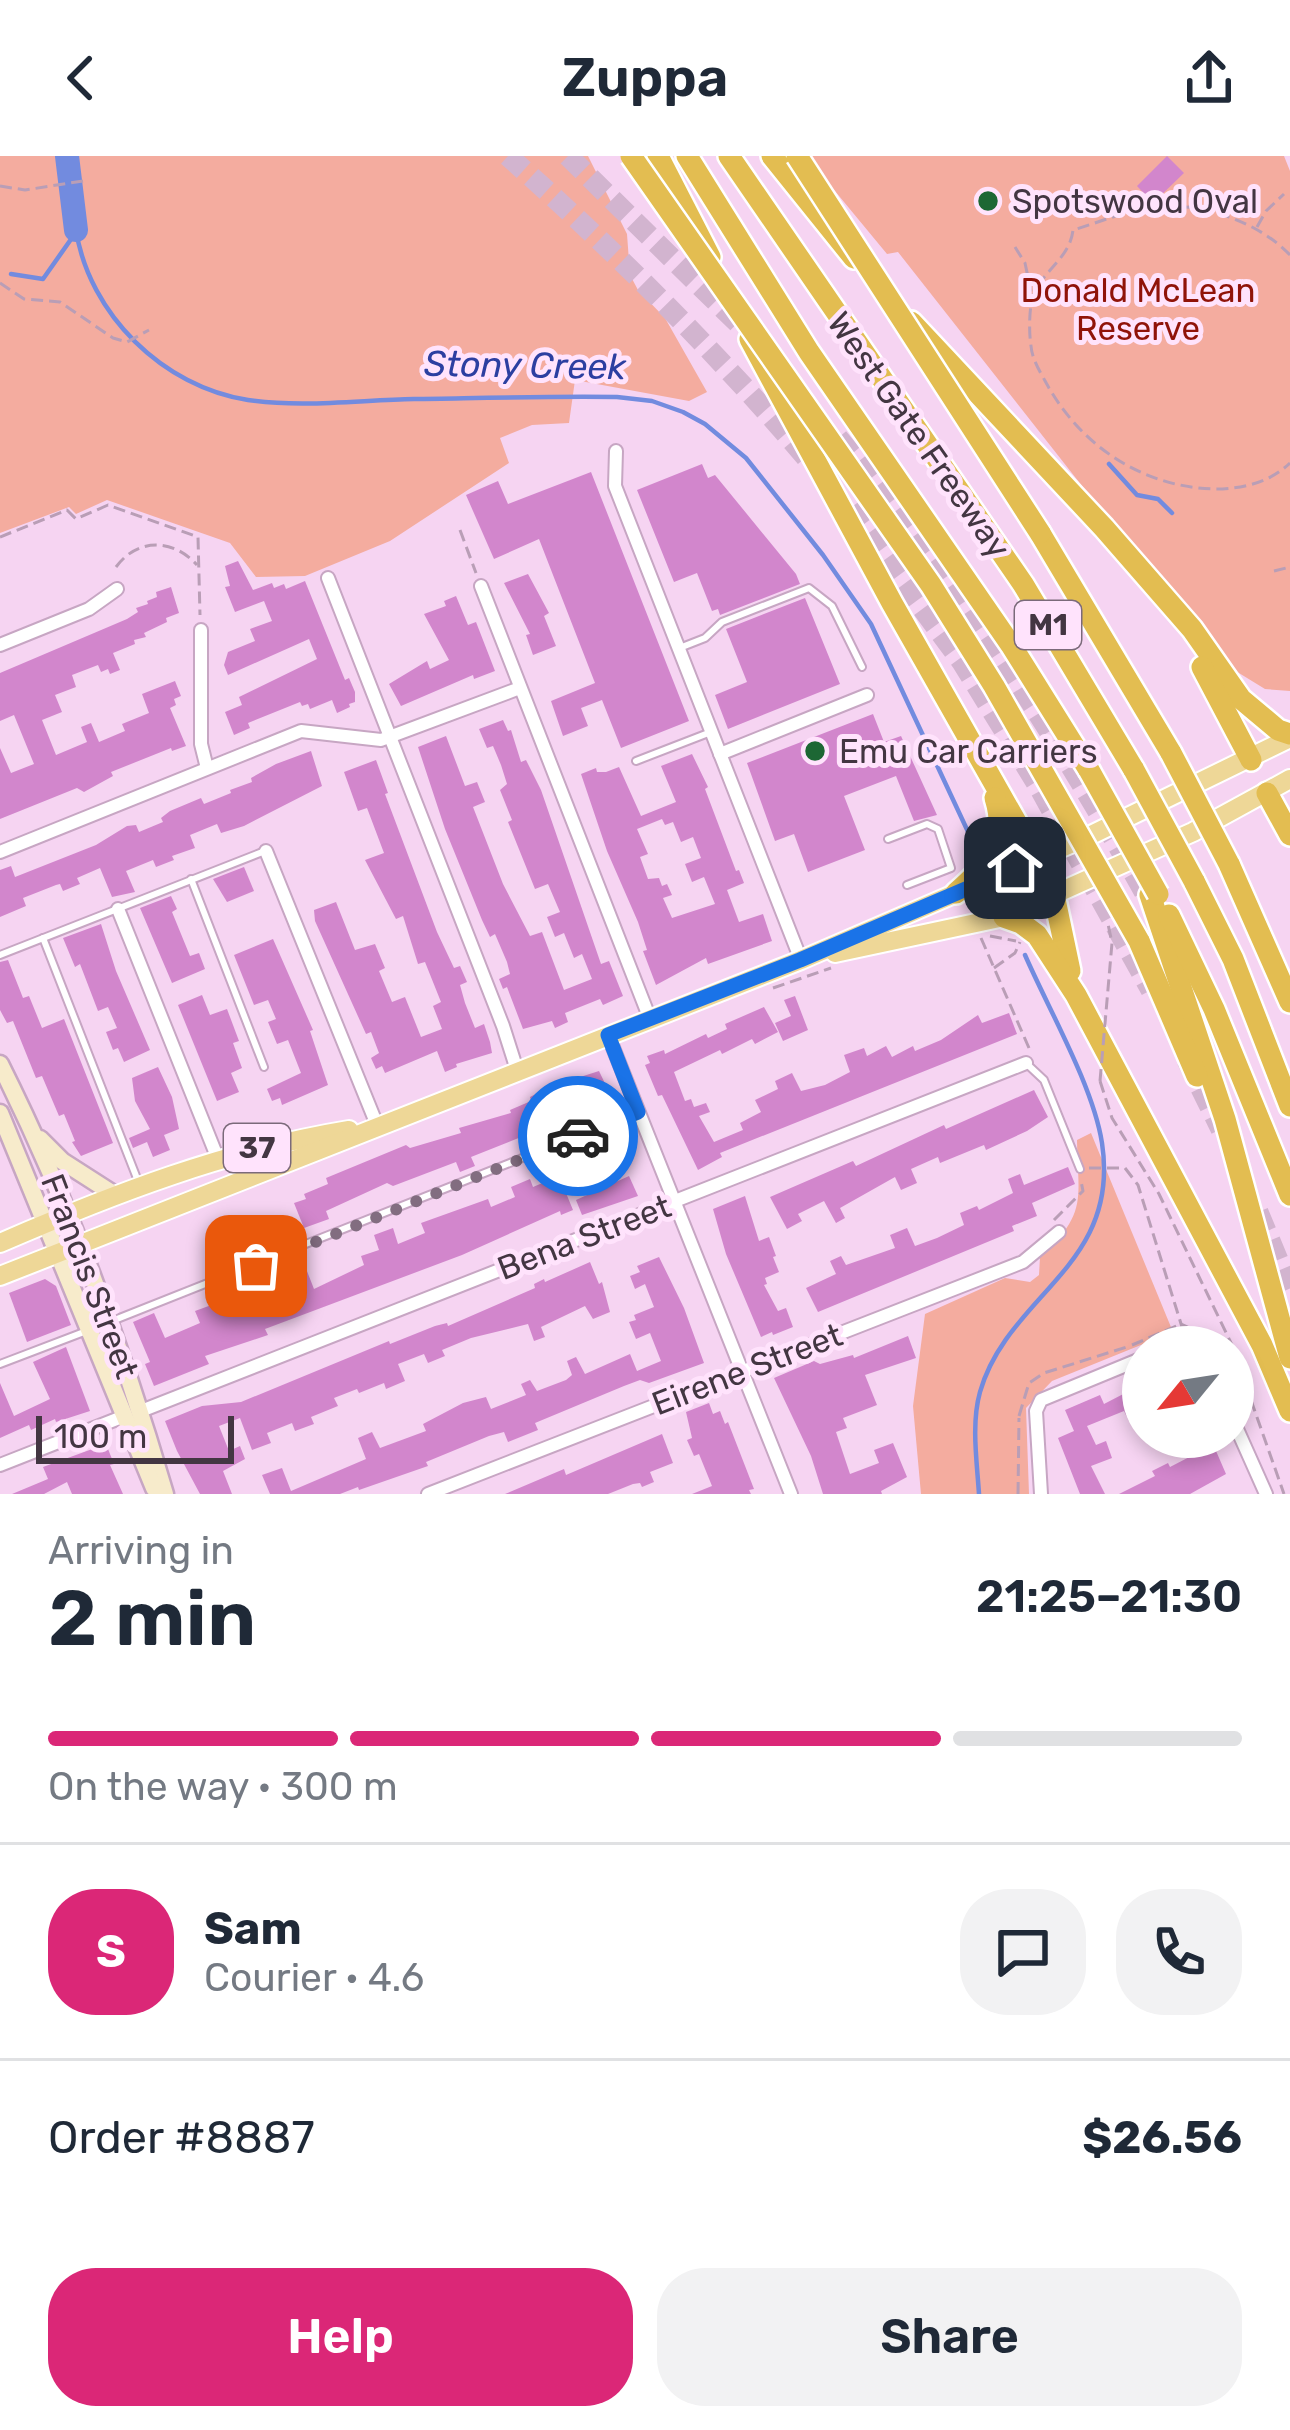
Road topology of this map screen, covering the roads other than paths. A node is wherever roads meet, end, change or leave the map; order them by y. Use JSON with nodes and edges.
{"nodes":[{"id":1,"x":631,"y":156,"type":"edge"},
{"id":2,"x":658,"y":156,"type":"edge"},
{"id":3,"x":687,"y":156,"type":"edge"},
{"id":4,"x":729,"y":156,"type":"edge"},
{"id":5,"x":772,"y":156,"type":"edge"},
{"id":6,"x":797,"y":156,"type":"edge"},
{"id":7,"x":616,"y":451,"type":"dead end"},
{"id":8,"x":328,"y":578,"type":"dead end"},
{"id":9,"x":1147,"y":580,"type":"junction"},
{"id":10,"x":481,"y":586,"type":"road end"},
{"id":11,"x":118,"y":589,"type":"dead end"},
{"id":12,"x":201,"y":630,"type":"road end"},
{"id":13,"x":0,"y":645,"type":"edge"},
{"id":14,"x":679,"y":649,"type":"junction"},
{"id":15,"x":862,"y":667,"type":"dead end"},
{"id":16,"x":520,"y":688,"type":"junction"},
{"id":17,"x":867,"y":695,"type":"dead end"},
{"id":18,"x":711,"y":732,"type":"junction"},
{"id":19,"x":1290,"y":736,"type":"edge"},
{"id":20,"x":390,"y":738,"type":"junction"},
{"id":21,"x":977,"y":751,"type":"junction"},
{"id":22,"x":720,"y":754,"type":"junction"},
{"id":23,"x":1251,"y":760,"type":"junction"},
{"id":24,"x":636,"y":761,"type":"dead end"},
{"id":25,"x":207,"y":768,"type":"junction"},
{"id":26,"x":1290,"y":779,"type":"edge"},
{"id":27,"x":1268,"y":794,"type":"junction"},
{"id":28,"x":1290,"y":835,"type":"edge"},
{"id":29,"x":888,"y":839,"type":"dead end"},
{"id":30,"x":266,"y":851,"type":"joint"},
{"id":31,"x":0,"y":852,"type":"edge"},
{"id":32,"x":1037,"y":859,"type":"junction"},
{"id":33,"x":191,"y":879,"type":"junction"},
{"id":34,"x":907,"y":885,"type":"dead end"},
{"id":35,"x":956,"y":893,"type":"junction"},
{"id":36,"x":1154,"y":894,"type":"junction"},
{"id":37,"x":1054,"y":896,"type":"junction"},
{"id":38,"x":118,"y":909,"type":"junction"},
{"id":39,"x":1004,"y":917,"type":"junction"},
{"id":40,"x":43,"y":938,"type":"junction"},
{"id":41,"x":0,"y":955,"type":"edge"},
{"id":42,"x":800,"y":960,"type":"junction"},
{"id":43,"x":1076,"y":995,"type":"junction"},
{"id":44,"x":1290,"y":1002,"type":"edge"},
{"id":45,"x":650,"y":1019,"type":"junction"},
{"id":46,"x":608,"y":1035,"type":"junction"},
{"id":47,"x":1026,"y":1063,"type":"joint"},
{"id":48,"x":0,"y":1064,"type":"edge"},
{"id":49,"x":264,"y":1067,"type":"dead end"},
{"id":50,"x":517,"y":1070,"type":"junction"},
{"id":51,"x":1290,"y":1106,"type":"edge"},
{"id":52,"x":638,"y":1112,"type":"junction"},
{"id":53,"x":0,"y":1114,"type":"edge"},
{"id":54,"x":377,"y":1125,"type":"junction"},
{"id":55,"x":35,"y":1134,"type":"junction"},
{"id":56,"x":218,"y":1159,"type":"junction"},
{"id":57,"x":1081,"y":1169,"type":"road end"},
{"id":58,"x":140,"y":1186,"type":"junction"},
{"id":59,"x":116,"y":1196,"type":"junction"},
{"id":60,"x":1290,"y":1196,"type":"edge"},
{"id":61,"x":674,"y":1202,"type":"junction"},
{"id":62,"x":68,"y":1216,"type":"junction"},
{"id":63,"x":45,"y":1225,"type":"junction"},
{"id":64,"x":1059,"y":1232,"type":"road end"},
{"id":65,"x":0,"y":1243,"type":"edge"},
{"id":66,"x":80,"y":1245,"type":"junction"},
{"id":67,"x":57,"y":1253,"type":"junction"},
{"id":68,"x":1266,"y":1269,"type":"junction"},
{"id":69,"x":0,"y":1276,"type":"edge"},
{"id":70,"x":110,"y":1322,"type":"junction"},
{"id":71,"x":87,"y":1330,"type":"junction"},
{"id":72,"x":1290,"y":1358,"type":"edge"},
{"id":73,"x":0,"y":1364,"type":"edge"},
{"id":74,"x":1122,"y":1366,"type":"edge"},
{"id":75,"x":742,"y":1371,"type":"junction"},
{"id":76,"x":141,"y":1411,"type":"junction"},
{"id":77,"x":1290,"y":1412,"type":"edge"},
{"id":78,"x":122,"y":1417,"type":"junction"},
{"id":79,"x":1250,"y":1458,"type":"edge"},
{"id":80,"x":0,"y":1465,"type":"edge"},
{"id":81,"x":161,"y":1494,"type":"edge"},
{"id":82,"x":428,"y":1494,"type":"edge"},
{"id":83,"x":791,"y":1494,"type":"edge"},
{"id":84,"x":1041,"y":1494,"type":"edge"},
{"id":85,"x":1266,"y":1494,"type":"edge"}],
"edges":[{"from":1,"to":68,"type":"highway","bridge":true},
{"from":2,"to":21,"type":"highway"},
{"from":3,"to":36,"type":"highway","name":"West Gate Freeway","number":"M1","bridge":true},
{"from":4,"to":51,"type":"highway","name":"West Gate Freeway","number":"M1","bridge":true},
{"from":5,"to":9,"type":"highway"},
{"from":6,"to":44,"type":"highway","number":"M1","bridge":true},
{"from":7,"to":14,"type":"street"},
{"from":8,"to":20,"type":"street"},
{"from":9,"to":19,"type":"highway"},
{"from":9,"to":23,"type":"highway"},
{"from":10,"to":16,"type":"street"},
{"from":11,"to":13,"type":"street"},
{"from":12,"to":25,"type":"street"},
{"from":14,"to":15,"type":"lane"},
{"from":14,"to":18,"type":"street"},
{"from":16,"to":20,"type":"street"},
{"from":16,"to":45,"type":"street"},
{"from":17,"to":22,"type":"street"},
{"from":18,"to":22,"type":"street"},
{"from":18,"to":24,"type":"lane"},
{"from":19,"to":23,"type":"main road","number":"37"},
{"from":20,"to":25,"type":"street"},
{"from":20,"to":50,"type":"street"},
{"from":21,"to":32,"type":"highway"},
{"from":21,"to":35,"type":"highway"},
{"from":22,"to":42,"type":"street"},
{"from":23,"to":27,"type":"main road"},
{"from":23,"to":32,"type":"main road","number":"37"},
{"from":25,"to":31,"type":"street"},
{"from":26,"to":27,"type":"main road","number":"37"},
{"from":27,"to":28,"type":"highway"},
{"from":27,"to":37,"type":"main road","number":"37"},
{"from":29,"to":34,"type":"lane"},
{"from":30,"to":33,"type":"lane"},
{"from":30,"to":54,"type":"street"},
{"from":32,"to":35,"type":"main road","number":"37"},
{"from":32,"to":37,"type":"main road"},
{"from":33,"to":38,"type":"lane"},
{"from":33,"to":49,"type":"lane"},
{"from":35,"to":42,"type":"main road","number":"37"},
{"from":36,"to":60,"type":"highway","number":"M1"},
{"from":36,"to":68,"type":"highway","number":"M1"},
{"from":37,"to":39,"type":"main road","number":"37"},
{"from":37,"to":43,"type":"highway"},
{"from":38,"to":40,"type":"lane"},
{"from":38,"to":56,"type":"street"},
{"from":39,"to":42,"type":"main road","number":"37"},
{"from":39,"to":43,"type":"highway"},
{"from":40,"to":41,"type":"lane"},
{"from":40,"to":58,"type":"lane"},
{"from":42,"to":45,"type":"main road","number":"37"},
{"from":43,"to":77,"type":"highway"},
{"from":45,"to":46,"type":"main road","number":"37"},
{"from":46,"to":50,"type":"main road","number":"37"},
{"from":46,"to":52,"type":"street"},
{"from":47,"to":57,"type":"lane"},
{"from":47,"to":61,"type":"street","name":"Bena Street"},
{"from":48,"to":55,"type":"main road","name":"Francis Street"},
{"from":50,"to":54,"type":"main road","number":"37"},
{"from":52,"to":61,"type":"street"},
{"from":52,"to":70,"type":"lane"},
{"from":53,"to":63,"type":"main road","name":"Francis Street"},
{"from":54,"to":56,"type":"main road","number":"37"},
{"from":54,"to":66,"type":"main road","number":"37"},
{"from":55,"to":59,"type":"main road"},
{"from":55,"to":62,"type":"main road","name":"Francis Street"},
{"from":56,"to":58,"type":"main road","number":"37"},
{"from":58,"to":59,"type":"main road","number":"37"},
{"from":59,"to":62,"type":"main road","number":"37"},
{"from":61,"to":75,"type":"street"},
{"from":61,"to":76,"type":"street","name":"Bena Street"},
{"from":62,"to":63,"type":"main road","number":"37"},
{"from":62,"to":66,"type":"main road","name":"Francis Street"},
{"from":63,"to":65,"type":"main road","number":"37"},
{"from":63,"to":67,"type":"main road","name":"Francis Street"},
{"from":64,"to":75,"type":"street","name":"Eirene Street"},
{"from":66,"to":67,"type":"main road","number":"37"},
{"from":66,"to":70,"type":"main road","name":"Francis Street"},
{"from":67,"to":69,"type":"main road","number":"37"},
{"from":67,"to":71,"type":"main road","name":"Francis Street"},
{"from":68,"to":72,"type":"highway","number":"M1"},
{"from":70,"to":76,"type":"main road","name":"Francis Street"},
{"from":71,"to":73,"type":"lane"},
{"from":71,"to":78,"type":"main road","name":"Francis Street"},
{"from":74,"to":84,"type":"street"},
{"from":75,"to":82,"type":"street","name":"Eirene Street"},
{"from":75,"to":83,"type":"street"},
{"from":76,"to":81,"type":"main road","name":"Francis Street"},
{"from":78,"to":80,"type":"street"},
{"from":78,"to":81,"type":"main road","name":"Francis Street"},
{"from":79,"to":85,"type":"street"}]}
